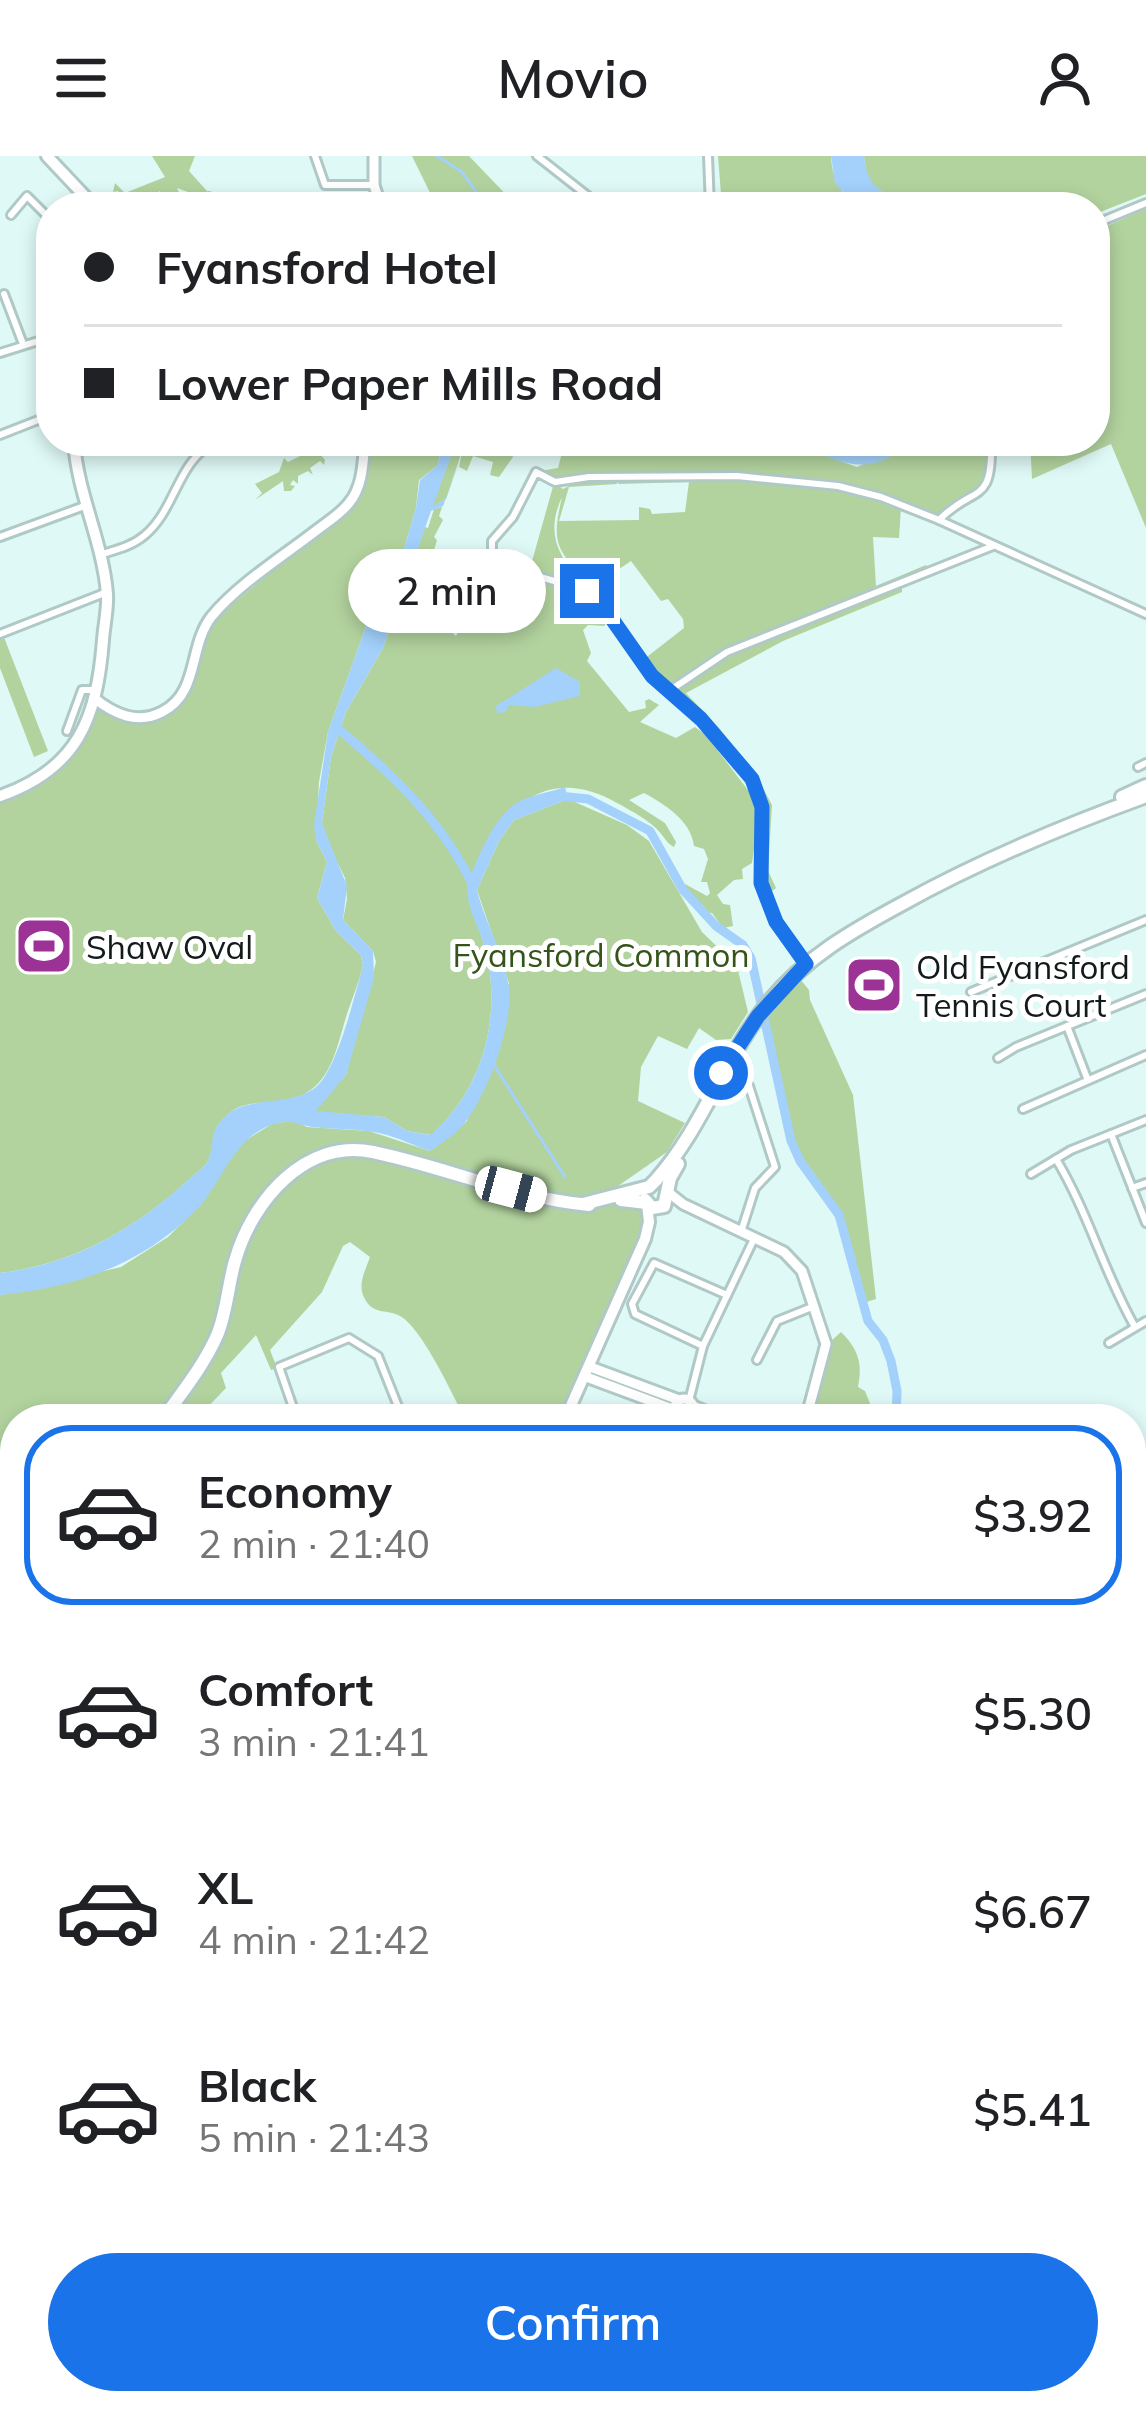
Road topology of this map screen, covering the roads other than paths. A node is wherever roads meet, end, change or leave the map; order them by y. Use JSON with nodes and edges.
{"nodes":[{"id":1,"x":46,"y":156,"type":"edge"},
{"id":2,"x":315,"y":156,"type":"edge"},
{"id":3,"x":374,"y":156,"type":"edge"},
{"id":4,"x":537,"y":156,"type":"edge"},
{"id":5,"x":560,"y":156,"type":"edge"},
{"id":6,"x":708,"y":156,"type":"edge"},
{"id":7,"x":550,"y":167,"type":"junction"},
{"id":8,"x":374,"y":185,"type":"junction"},
{"id":9,"x":80,"y":192,"type":"edge"},
{"id":10,"x":376,"y":192,"type":"edge"},
{"id":11,"x":583,"y":192,"type":"edge"},
{"id":12,"x":709,"y":192,"type":"edge"},
{"id":13,"x":1146,"y":203,"type":"edge"},
{"id":14,"x":36,"y":205,"type":"edge"},
{"id":15,"x":11,"y":215,"type":"dead end"},
{"id":16,"x":1110,"y":218,"type":"edge"},
{"id":17,"x":4,"y":295,"type":"dead end"},
{"id":18,"x":36,"y":341,"type":"edge"},
{"id":19,"x":23,"y":344,"type":"junction"},
{"id":20,"x":0,"y":353,"type":"edge"},
{"id":21,"x":36,"y":421,"type":"edge"},
{"id":22,"x":0,"y":435,"type":"edge"},
{"id":23,"x":77,"y":456,"type":"edge"},
{"id":24,"x":197,"y":456,"type":"edge"},
{"id":25,"x":364,"y":456,"type":"edge"},
{"id":26,"x":991,"y":456,"type":"edge"},
{"id":27,"x":87,"y":505,"type":"junction"},
{"id":28,"x":939,"y":520,"type":"junction"},
{"id":29,"x":0,"y":537,"type":"edge"},
{"id":30,"x":994,"y":546,"type":"junction"},
{"id":31,"x":98,"y":555,"type":"junction"},
{"id":32,"x":107,"y":592,"type":"junction"},
{"id":33,"x":1146,"y":614,"type":"edge"},
{"id":34,"x":0,"y":634,"type":"edge"},
{"id":35,"x":669,"y":691,"type":"junction"},
{"id":36,"x":95,"y":694,"type":"junction"},
{"id":37,"x":67,"y":731,"type":"dead end"},
{"id":38,"x":1146,"y":786,"type":"edge"},
{"id":39,"x":0,"y":796,"type":"edge"},
{"id":40,"x":1146,"y":796,"type":"edge"},
{"id":41,"x":1084,"y":818,"type":"junction"},
{"id":42,"x":1146,"y":920,"type":"edge"},
{"id":43,"x":806,"y":964,"type":"junction"},
{"id":44,"x":971,"y":992,"type":"dead end"},
{"id":45,"x":1146,"y":994,"type":"edge"},
{"id":46,"x":1067,"y":1026,"type":"junction"},
{"id":47,"x":1146,"y":1055,"type":"edge"},
{"id":48,"x":998,"y":1058,"type":"dead end"},
{"id":49,"x":728,"y":1065,"type":"junction"},
{"id":50,"x":1088,"y":1078,"type":"junction"},
{"id":51,"x":1023,"y":1109,"type":"dead end"},
{"id":52,"x":1146,"y":1120,"type":"edge"},
{"id":53,"x":700,"y":1127,"type":"junction"},
{"id":54,"x":1111,"y":1134,"type":"junction"},
{"id":55,"x":1056,"y":1159,"type":"junction"},
{"id":56,"x":1031,"y":1174,"type":"dead end"},
{"id":57,"x":1146,"y":1183,"type":"edge"},
{"id":58,"x":650,"y":1187,"type":"junction"},
{"id":59,"x":1132,"y":1188,"type":"junction"},
{"id":60,"x":666,"y":1199,"type":"junction"},
{"id":61,"x":583,"y":1204,"type":"junction"},
{"id":62,"x":647,"y":1204,"type":"junction"},
{"id":63,"x":1146,"y":1223,"type":"edge"},
{"id":64,"x":740,"y":1234,"type":"junction"},
{"id":65,"x":753,"y":1240,"type":"junction"},
{"id":66,"x":727,"y":1295,"type":"junction"},
{"id":67,"x":815,"y":1305,"type":"junction"},
{"id":68,"x":1146,"y":1321,"type":"edge"},
{"id":69,"x":1136,"y":1327,"type":"junction"},
{"id":70,"x":1109,"y":1343,"type":"dead end"},
{"id":71,"x":703,"y":1346,"type":"junction"},
{"id":72,"x":757,"y":1360,"type":"dead end"},
{"id":73,"x":589,"y":1372,"type":"junction"},
{"id":74,"x":173,"y":1404,"type":"edge"},
{"id":75,"x":291,"y":1404,"type":"edge"},
{"id":76,"x":397,"y":1404,"type":"edge"},
{"id":77,"x":574,"y":1404,"type":"edge"},
{"id":78,"x":672,"y":1404,"type":"edge"},
{"id":79,"x":686,"y":1404,"type":"edge"},
{"id":80,"x":810,"y":1404,"type":"edge"}],
"edges":[{"from":1,"to":9,"type":"main road"},
{"from":2,"to":8,"type":"street"},
{"from":3,"to":8,"type":"street"},
{"from":4,"to":7,"type":"street"},
{"from":5,"to":7,"type":"street"},
{"from":6,"to":12,"type":"street"},
{"from":7,"to":11,"type":"street"},
{"from":8,"to":10,"type":"street"},
{"from":13,"to":16,"type":"street"},
{"from":14,"to":15,"type":"street"},
{"from":17,"to":19,"type":"street"},
{"from":18,"to":19,"type":"street"},
{"from":19,"to":20,"type":"street"},
{"from":21,"to":22,"type":"street"},
{"from":23,"to":27,"type":"main road"},
{"from":24,"to":31,"type":"street"},
{"from":25,"to":36,"type":"street"},
{"from":26,"to":28,"type":"street"},
{"from":27,"to":29,"type":"street"},
{"from":27,"to":31,"type":"main road"},
{"from":28,"to":30,"type":"street"},
{"from":28,"to":35,"type":"street"},
{"from":30,"to":33,"type":"street"},
{"from":30,"to":35,"type":"street"},
{"from":31,"to":32,"type":"main road"},
{"from":32,"to":34,"type":"street"},
{"from":32,"to":36,"type":"main road"},
{"from":35,"to":43,"type":"street"},
{"from":36,"to":37,"type":"street"},
{"from":36,"to":39,"type":"main road"},
{"from":38,"to":41,"type":"main road"},
{"from":40,"to":41,"type":"main road"},
{"from":41,"to":43,"type":"main road"},
{"from":42,"to":44,"type":"street"},
{"from":43,"to":49,"type":"main road"},
{"from":45,"to":46,"type":"street"},
{"from":46,"to":48,"type":"street"},
{"from":46,"to":50,"type":"street"},
{"from":47,"to":50,"type":"street"},
{"from":49,"to":53,"type":"main road"},
{"from":49,"to":64,"type":"street"},
{"from":50,"to":51,"type":"street"},
{"from":52,"to":54,"type":"street"},
{"from":53,"to":58,"type":"main road"},
{"from":53,"to":60,"type":"main road"},
{"from":54,"to":55,"type":"street"},
{"from":54,"to":59,"type":"street"},
{"from":55,"to":56,"type":"street"},
{"from":55,"to":69,"type":"street"},
{"from":57,"to":59,"type":"street"},
{"from":58,"to":60,"type":"main road"},
{"from":58,"to":61,"type":"main road"},
{"from":58,"to":62,"type":"main road"},
{"from":59,"to":63,"type":"street"},
{"from":60,"to":62,"type":"main road"},
{"from":60,"to":64,"type":"street"},
{"from":60,"to":73,"type":"main road"},
{"from":61,"to":62,"type":"main road"},
{"from":61,"to":74,"type":"main road"},
{"from":62,"to":73,"type":"main road"},
{"from":64,"to":65,"type":"street"},
{"from":65,"to":66,"type":"street"},
{"from":65,"to":67,"type":"street"},
{"from":66,"to":71,"type":"street"},
{"from":66,"to":71,"type":"street"},
{"from":67,"to":72,"type":"street"},
{"from":67,"to":80,"type":"street"},
{"from":68,"to":69,"type":"street"},
{"from":69,"to":70,"type":"street"},
{"from":71,"to":79,"type":"street"},
{"from":73,"to":77,"type":"main road"},
{"from":73,"to":78,"type":"street"},
{"from":75,"to":76,"type":"street"}]}
